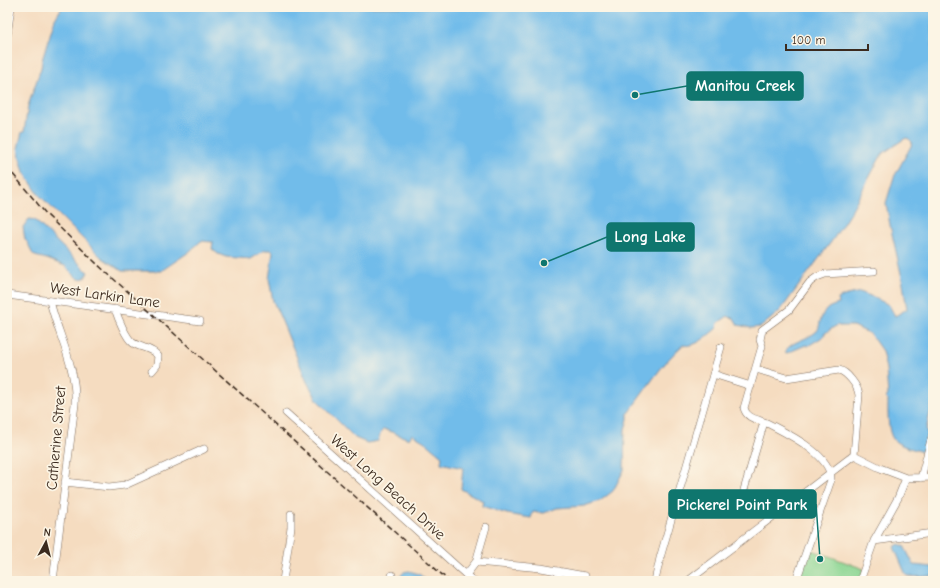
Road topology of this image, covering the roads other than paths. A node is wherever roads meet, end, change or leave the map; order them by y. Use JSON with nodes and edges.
{"nodes":[{"id":1,"x":11,"y":7,"type":"edge"},
{"id":2,"x":7,"y":36,"type":"edge"},
{"id":3,"x":874,"y":271,"type":"dead end"},
{"id":4,"x":7,"y":295,"type":"edge"},
{"id":5,"x":50,"y":301,"type":"junction"},
{"id":6,"x":114,"y":309,"type":"junction"},
{"id":7,"x":200,"y":321,"type":"dead end"},
{"id":8,"x":721,"y":347,"type":"dead end"},
{"id":9,"x":756,"y":369,"type":"junction"},
{"id":10,"x":152,"y":371,"type":"dead end"},
{"id":11,"x":713,"y":374,"type":"junction"},
{"id":12,"x":751,"y":386,"type":"junction"},
{"id":13,"x":286,"y":413,"type":"dead end"},
{"id":14,"x":764,"y":422,"type":"junction"},
{"id":15,"x":932,"y":436,"type":"edge"},
{"id":16,"x":204,"y":449,"type":"dead end"},
{"id":17,"x":854,"y":455,"type":"junction"},
{"id":18,"x":832,"y":472,"type":"junction"},
{"id":19,"x":933,"y":477,"type":"edge"},
{"id":20,"x":906,"y":478,"type":"junction"},
{"id":21,"x":921,"y":478,"type":"junction"},
{"id":22,"x":65,"y":482,"type":"junction"},
{"id":23,"x":744,"y":490,"type":"dead end"},
{"id":24,"x":291,"y":514,"type":"dead end"},
{"id":25,"x":486,"y":527,"type":"dead end"},
{"id":26,"x":933,"y":533,"type":"edge"},
{"id":27,"x":874,"y":541,"type":"junction"},
{"id":28,"x":476,"y":562,"type":"junction"},
{"id":29,"x":559,"y":571,"type":"junction"},
{"id":30,"x":466,"y":575,"type":"junction"},
{"id":31,"x":585,"y":576,"type":"dead end"},
{"id":32,"x":53,"y":581,"type":"edge"},
{"id":33,"x":283,"y":581,"type":"edge"},
{"id":34,"x":473,"y":581,"type":"edge"},
{"id":35,"x":557,"y":581,"type":"edge"},
{"id":36,"x":655,"y":581,"type":"edge"},
{"id":37,"x":688,"y":581,"type":"edge"},
{"id":38,"x":797,"y":581,"type":"edge"},
{"id":39,"x":860,"y":581,"type":"edge"}],
"edges":[{"from":1,"to":2,"type":"street"},
{"from":3,"to":9,"type":"street"},
{"from":4,"to":5,"type":"street","name":"West Larkin Lane"},
{"from":5,"to":6,"type":"street","name":"West Larkin Lane"},
{"from":5,"to":22,"type":"street","name":"Catherine Street"},
{"from":6,"to":7,"type":"street","name":"West Larkin Lane"},
{"from":6,"to":10,"type":"street"},
{"from":8,"to":11,"type":"street"},
{"from":9,"to":12,"type":"street"},
{"from":9,"to":17,"type":"street"},
{"from":11,"to":12,"type":"street"},
{"from":11,"to":36,"type":"street"},
{"from":12,"to":14,"type":"street"},
{"from":13,"to":30,"type":"street","name":"West Long Beach Drive"},
{"from":14,"to":18,"type":"street"},
{"from":14,"to":23,"type":"street"},
{"from":15,"to":21,"type":"street"},
{"from":16,"to":22,"type":"street"},
{"from":17,"to":18,"type":"street"},
{"from":17,"to":20,"type":"street"},
{"from":18,"to":37,"type":"street"},
{"from":18,"to":38,"type":"street"},
{"from":19,"to":21,"type":"street"},
{"from":20,"to":21,"type":"street"},
{"from":20,"to":27,"type":"street"},
{"from":22,"to":32,"type":"street","name":"Catherine Street"},
{"from":24,"to":33,"type":"street"},
{"from":25,"to":28,"type":"street"},
{"from":26,"to":27,"type":"street"},
{"from":27,"to":39,"type":"street"},
{"from":28,"to":29,"type":"street"},
{"from":28,"to":30,"type":"street"},
{"from":29,"to":31,"type":"street"},
{"from":29,"to":35,"type":"street"},
{"from":30,"to":34,"type":"street","name":"West Long Beach Drive"}]}
